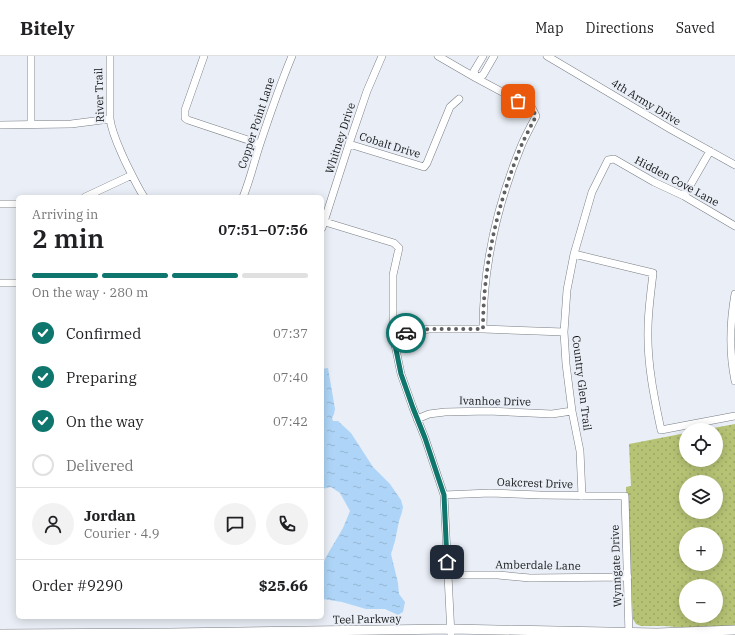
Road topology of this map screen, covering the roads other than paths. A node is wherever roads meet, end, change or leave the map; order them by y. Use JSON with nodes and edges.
{"nodes":[{"id":1,"x":31,"y":56,"type":"edge"},
{"id":2,"x":110,"y":56,"type":"edge"},
{"id":3,"x":204,"y":56,"type":"edge"},
{"id":4,"x":292,"y":56,"type":"edge"},
{"id":5,"x":382,"y":56,"type":"edge"},
{"id":6,"x":438,"y":56,"type":"edge"},
{"id":7,"x":483,"y":56,"type":"edge"},
{"id":8,"x":494,"y":56,"type":"edge"},
{"id":9,"x":547,"y":56,"type":"edge"},
{"id":10,"x":476,"y":78,"type":"junction"},
{"id":11,"x":459,"y":99,"type":"dead end"},
{"id":12,"x":110,"y":120,"type":"junction"},
{"id":13,"x":0,"y":125,"type":"edge"},
{"id":14,"x":31,"y":125,"type":"junction"},
{"id":15,"x":260,"y":144,"type":"junction"},
{"id":16,"x":349,"y":144,"type":"junction"},
{"id":17,"x":710,"y":151,"type":"junction"},
{"id":18,"x":608,"y":160,"type":"joint"},
{"id":19,"x":735,"y":165,"type":"edge"},
{"id":20,"x":132,"y":175,"type":"junction"},
{"id":21,"x":89,"y":195,"type":"edge"},
{"id":22,"x":143,"y":195,"type":"edge"},
{"id":23,"x":244,"y":195,"type":"edge"},
{"id":24,"x":684,"y":196,"type":"junction"},
{"id":25,"x":0,"y":204,"type":"edge"},
{"id":26,"x":16,"y":204,"type":"edge"},
{"id":27,"x":324,"y":222,"type":"edge"},
{"id":28,"x":324,"y":225,"type":"edge"},
{"id":29,"x":735,"y":226,"type":"edge"},
{"id":30,"x":574,"y":254,"type":"junction"},
{"id":31,"x":0,"y":283,"type":"edge"},
{"id":32,"x":16,"y":283,"type":"edge"},
{"id":33,"x":735,"y":294,"type":"edge"},
{"id":34,"x":483,"y":329,"type":"junction"},
{"id":35,"x":564,"y":332,"type":"junction"},
{"id":36,"x":393,"y":335,"type":"junction"},
{"id":37,"x":735,"y":381,"type":"edge"},
{"id":38,"x":572,"y":411,"type":"junction"},
{"id":39,"x":735,"y":416,"type":"edge"},
{"id":40,"x":417,"y":419,"type":"junction"},
{"id":41,"x":444,"y":495,"type":"junction"},
{"id":42,"x":582,"y":496,"type":"junction"},
{"id":43,"x":625,"y":496,"type":"joint"},
{"id":44,"x":448,"y":575,"type":"junction"},
{"id":45,"x":628,"y":577,"type":"junction"},
{"id":46,"x":735,"y":630,"type":"edge"},
{"id":47,"x":451,"y":632,"type":"edge"},
{"id":48,"x":288,"y":633,"type":"edge"},
{"id":49,"x":333,"y":633,"type":"edge"},
{"id":50,"x":0,"y":634,"type":"edge"},
{"id":51,"x":171,"y":634,"type":"edge"},
{"id":52,"x":629,"y":634,"type":"edge"},
{"id":53,"x":71,"y":635,"type":"edge"}],
"edges":[{"from":1,"to":14,"type":"street"},
{"from":2,"to":12,"type":"street","name":"River Trail"},
{"from":3,"to":15,"type":"street"},
{"from":4,"to":15,"type":"street","name":"Copper Point Lane"},
{"from":5,"to":16,"type":"street","name":"Whitney Drive"},
{"from":6,"to":10,"type":"street"},
{"from":7,"to":10,"type":"street"},
{"from":8,"to":10,"type":"street"},
{"from":9,"to":17,"type":"street","name":"4th Army Drive"},
{"from":10,"to":34,"type":"street"},
{"from":11,"to":16,"type":"street","name":"Cobalt Drive"},
{"from":12,"to":14,"type":"street"},
{"from":12,"to":20,"type":"street","name":"River Trail"},
{"from":13,"to":14,"type":"street"},
{"from":15,"to":23,"type":"street","name":"Copper Point Lane"},
{"from":16,"to":27,"type":"street","name":"Whitney Drive"},
{"from":17,"to":19,"type":"street","name":"4th Army Drive"},
{"from":17,"to":24,"type":"street"},
{"from":18,"to":24,"type":"street","name":"Hidden Cove Lane"},
{"from":18,"to":30,"type":"street","name":"Country Glen Trail"},
{"from":20,"to":21,"type":"street"},
{"from":20,"to":22,"type":"street","name":"River Trail"},
{"from":24,"to":29,"type":"street","name":"Hidden Cove Lane"},
{"from":25,"to":26,"type":"street"},
{"from":28,"to":36,"type":"street"},
{"from":30,"to":35,"type":"street","name":"Country Glen Trail"},
{"from":30,"to":39,"type":"street"},
{"from":31,"to":32,"type":"street"},
{"from":33,"to":37,"type":"street"},
{"from":34,"to":35,"type":"street"},
{"from":34,"to":36,"type":"street"},
{"from":35,"to":38,"type":"street","name":"Country Glen Trail"},
{"from":36,"to":40,"type":"street"},
{"from":38,"to":40,"type":"street","name":"Ivanhoe Drive"},
{"from":38,"to":42,"type":"street","name":"Country Glen Trail"},
{"from":40,"to":41,"type":"street"},
{"from":41,"to":42,"type":"street","name":"Oakcrest Drive"},
{"from":41,"to":44,"type":"street"},
{"from":42,"to":43,"type":"street","name":"Oakcrest Drive"},
{"from":43,"to":45,"type":"street","name":"Wynngate Drive"},
{"from":44,"to":45,"type":"street","name":"Amberdale Lane"},
{"from":44,"to":47,"type":"street"},
{"from":45,"to":52,"type":"street","name":"Wynngate Drive"},
{"from":46,"to":52,"type":"main road","name":"Teel Parkway"},
{"from":47,"to":49,"type":"main road","name":"Teel Parkway"},
{"from":47,"to":52,"type":"main road","name":"Teel Parkway"},
{"from":48,"to":49,"type":"main road","name":"Teel Parkway"},
{"from":48,"to":51,"type":"main road","name":"Teel Parkway"},
{"from":50,"to":53,"type":"main road","name":"Teel Parkway"},
{"from":51,"to":53,"type":"main road","name":"Teel Parkway"}]}
